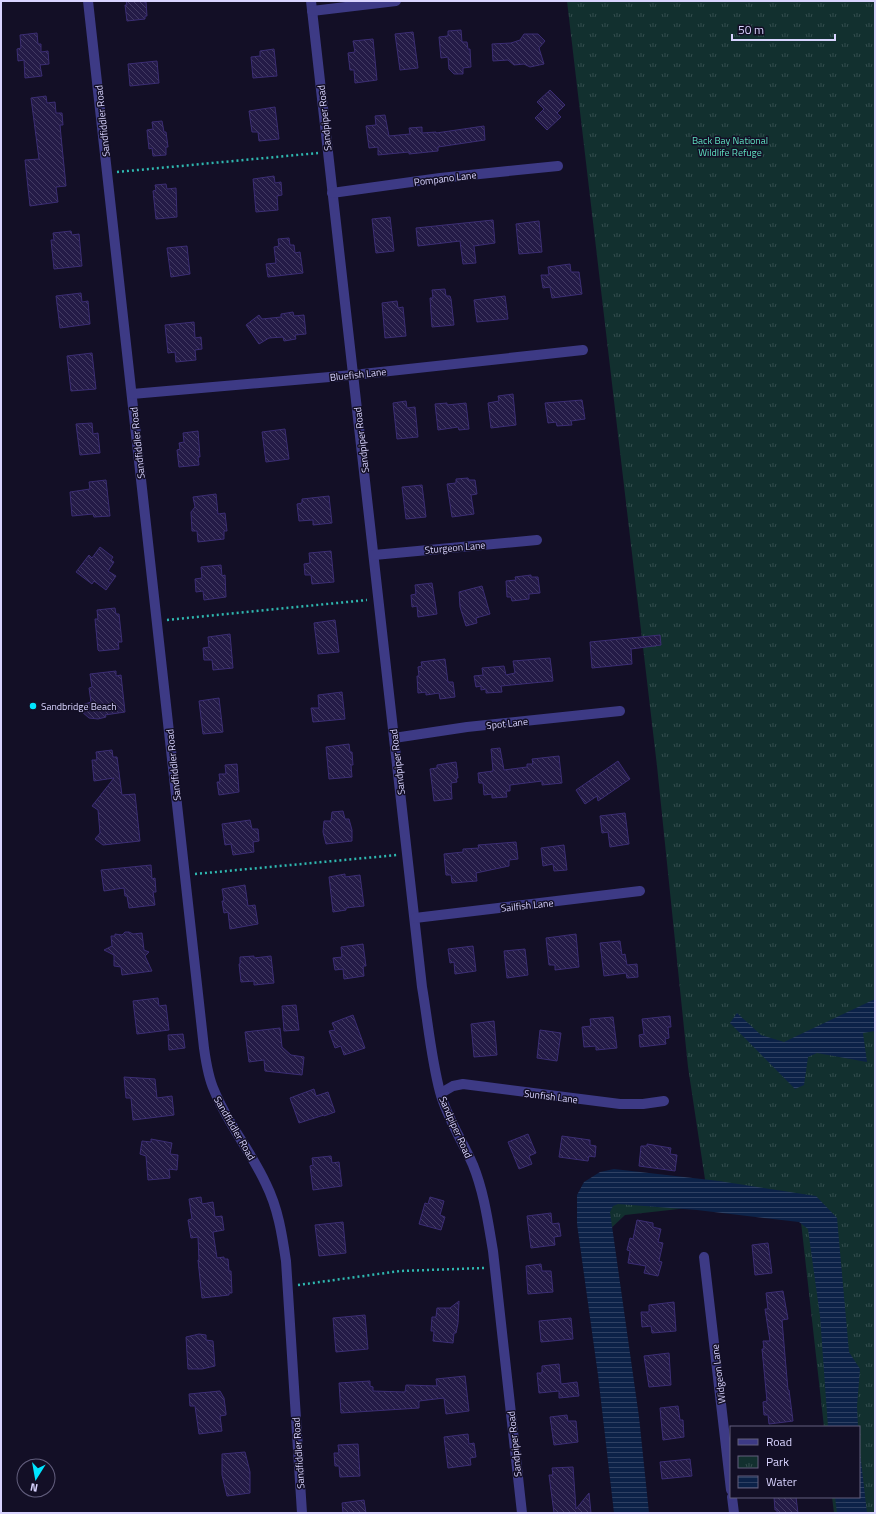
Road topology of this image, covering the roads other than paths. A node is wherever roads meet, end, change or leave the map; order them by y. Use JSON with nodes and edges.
{"nodes":[{"id":1,"x":88,"y":1,"type":"edge"},
{"id":2,"x":396,"y":1,"type":"edge"},
{"id":3,"x":312,"y":6,"type":"edge"},
{"id":4,"x":558,"y":166,"type":"dead end"},
{"id":5,"x":332,"y":192,"type":"junction"},
{"id":6,"x":584,"y":350,"type":"dead end"},
{"id":7,"x":353,"y":375,"type":"junction"},
{"id":8,"x":132,"y":394,"type":"junction"},
{"id":9,"x":537,"y":540,"type":"dead end"},
{"id":10,"x":374,"y":555,"type":"junction"},
{"id":11,"x":620,"y":712,"type":"dead end"},
{"id":12,"x":394,"y":738,"type":"junction"},
{"id":13,"x":640,"y":891,"type":"dead end"},
{"id":14,"x":415,"y":918,"type":"junction"},
{"id":15,"x":441,"y":1093,"type":"junction"},
{"id":16,"x":664,"y":1101,"type":"dead end"},
{"id":17,"x":704,"y":1258,"type":"dead end"},
{"id":18,"x":730,"y":1481,"type":"edge"},
{"id":19,"x":732,"y":1498,"type":"edge"},
{"id":20,"x":302,"y":1513,"type":"edge"},
{"id":21,"x":522,"y":1513,"type":"edge"},
{"id":22,"x":734,"y":1513,"type":"edge"}],
"edges":[{"from":1,"to":8,"type":"street","name":"Sandfiddler Road"},
{"from":2,"to":3,"type":"street"},
{"from":3,"to":5,"type":"street","name":"Sandpiper Road"},
{"from":4,"to":5,"type":"street","name":"Pompano Lane"},
{"from":5,"to":7,"type":"street","name":"Sandpiper Road"},
{"from":6,"to":7,"type":"street","name":"Bluefish Lane"},
{"from":7,"to":8,"type":"street","name":"Bluefish Lane"},
{"from":7,"to":10,"type":"street","name":"Sandpiper Road"},
{"from":8,"to":20,"type":"street","name":"Sandfiddler Road"},
{"from":9,"to":10,"type":"street","name":"Sturgeon Lane"},
{"from":10,"to":12,"type":"street","name":"Sandpiper Road"},
{"from":11,"to":12,"type":"street","name":"Spot Lane"},
{"from":12,"to":14,"type":"street","name":"Sandpiper Road"},
{"from":13,"to":14,"type":"street","name":"Sailfish Lane"},
{"from":14,"to":15,"type":"street","name":"Sandpiper Road"},
{"from":15,"to":16,"type":"street","name":"Sunfish Lane"},
{"from":15,"to":21,"type":"street","name":"Sandpiper Road"},
{"from":17,"to":18,"type":"street","name":"Widgeon Lane"},
{"from":19,"to":22,"type":"street"}]}
